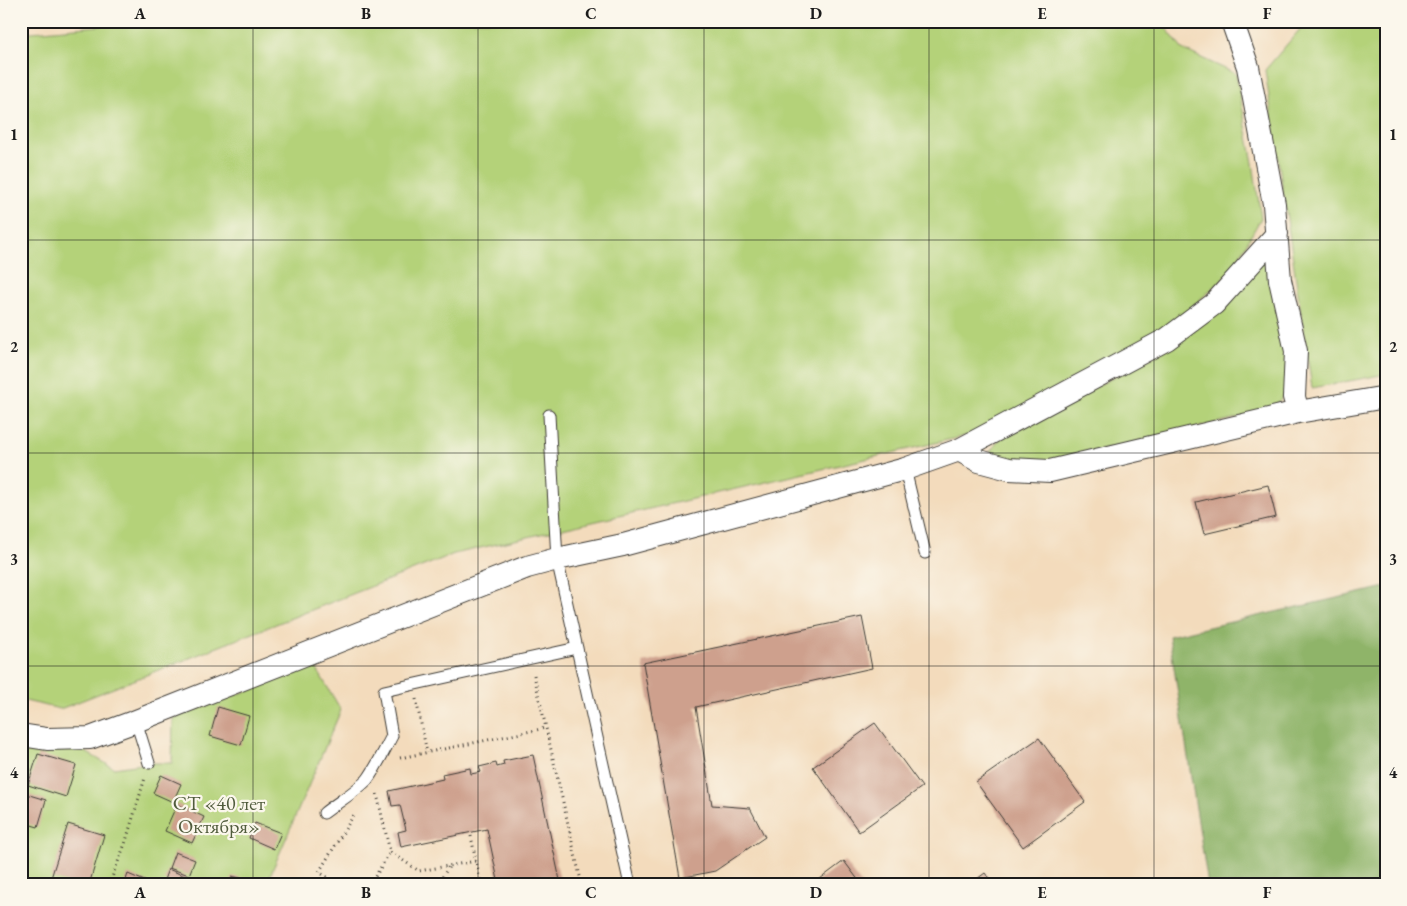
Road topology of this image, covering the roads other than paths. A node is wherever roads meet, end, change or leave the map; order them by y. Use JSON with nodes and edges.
{"nodes":[{"id":1,"x":1232,"y":21,"type":"edge"},
{"id":2,"x":1277,"y":234,"type":"junction"},
{"id":3,"x":1386,"y":397,"type":"edge"},
{"id":4,"x":1298,"y":412,"type":"junction"},
{"id":5,"x":548,"y":415,"type":"dead end"},
{"id":6,"x":959,"y":450,"type":"junction"},
{"id":7,"x":905,"y":469,"type":"junction"},
{"id":8,"x":925,"y":553,"type":"dead end"},
{"id":9,"x":557,"y":559,"type":"junction"},
{"id":10,"x":577,"y":648,"type":"junction"},
{"id":11,"x":136,"y":721,"type":"junction"},
{"id":12,"x":21,"y":735,"type":"edge"},
{"id":13,"x":150,"y":763,"type":"road end"},
{"id":14,"x":324,"y":814,"type":"dead end"},
{"id":15,"x":630,"y":885,"type":"edge"}],
"edges":[{"from":1,"to":2,"type":"street"},
{"from":2,"to":4,"type":"street"},
{"from":2,"to":6,"type":"street"},
{"from":3,"to":4,"type":"street"},
{"from":4,"to":6,"type":"street"},
{"from":5,"to":9,"type":"lane"},
{"from":6,"to":7,"type":"street"},
{"from":7,"to":8,"type":"lane"},
{"from":7,"to":9,"type":"street"},
{"from":9,"to":10,"type":"lane"},
{"from":9,"to":11,"type":"street"},
{"from":10,"to":14,"type":"lane"},
{"from":10,"to":15,"type":"lane"},
{"from":11,"to":12,"type":"street"},
{"from":11,"to":13,"type":"lane"}]}
